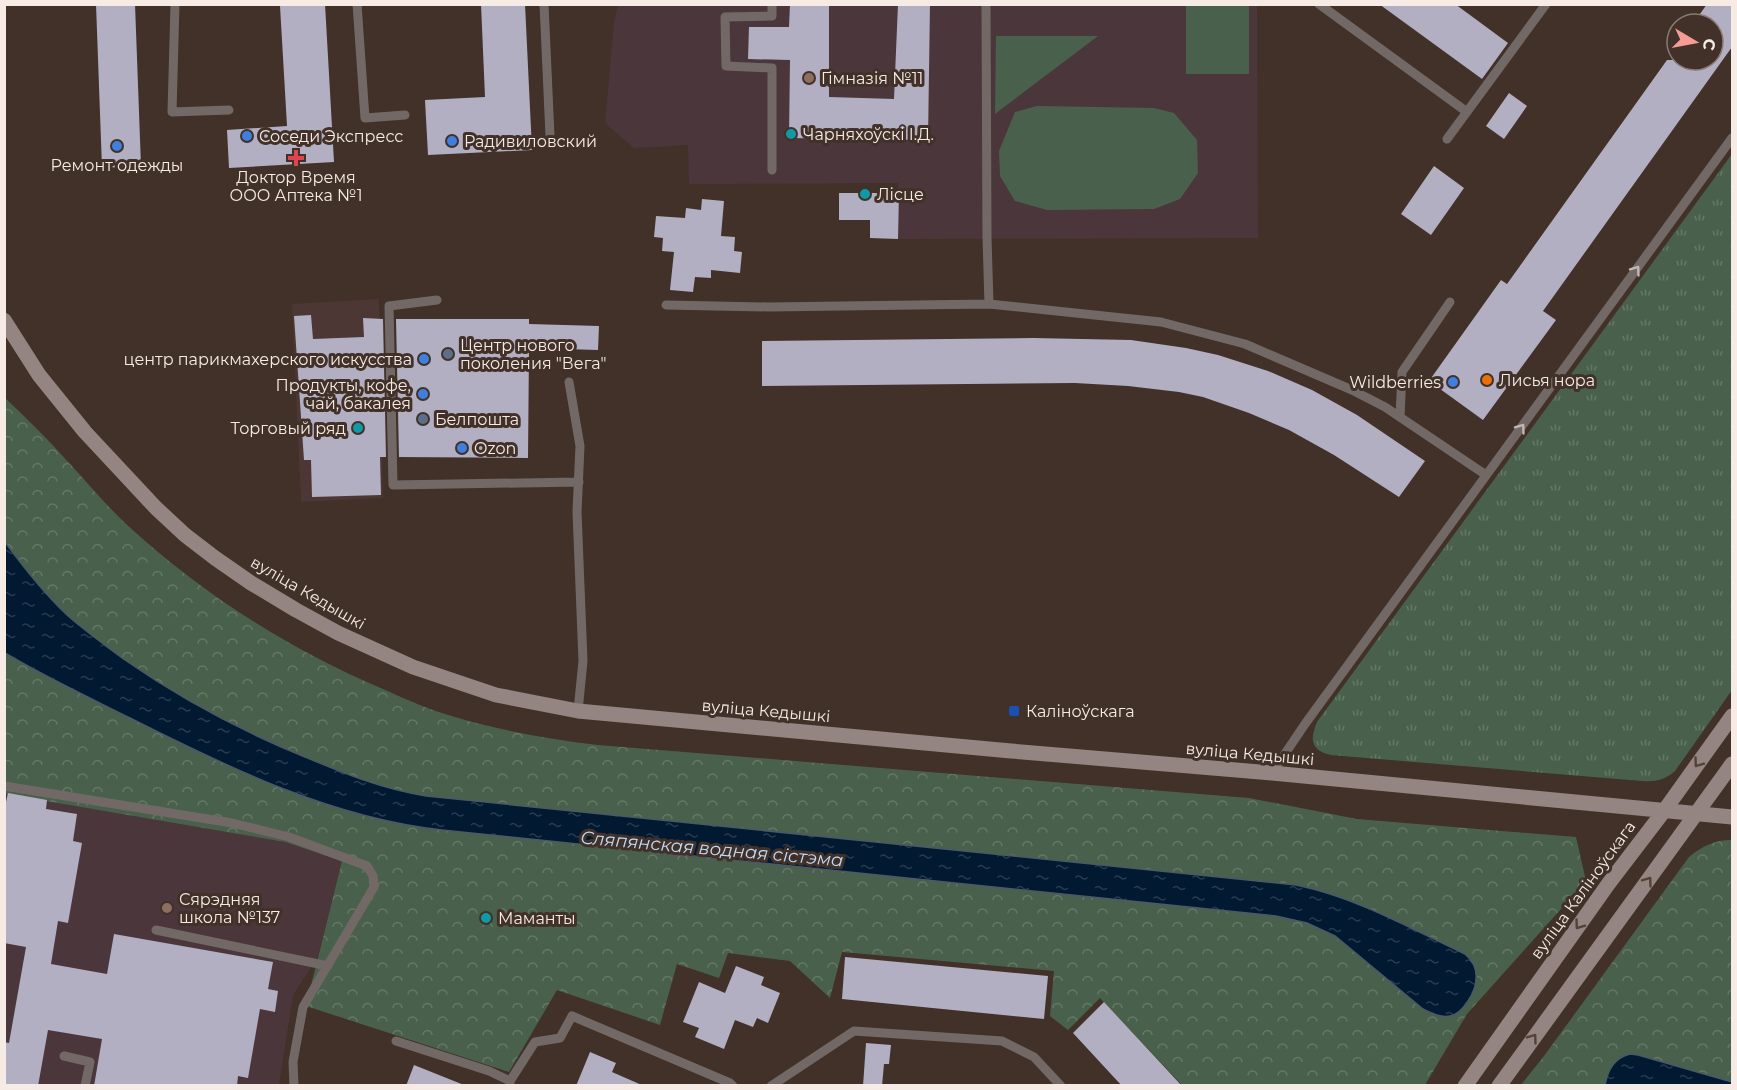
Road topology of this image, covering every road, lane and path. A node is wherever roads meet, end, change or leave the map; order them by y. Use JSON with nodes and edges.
{"nodes":[{"id":1,"x":175,"y":4,"type":"edge"},
{"id":2,"x":357,"y":4,"type":"edge"},
{"id":3,"x":544,"y":4,"type":"edge"},
{"id":4,"x":772,"y":4,"type":"edge"},
{"id":5,"x":986,"y":4,"type":"edge"},
{"id":6,"x":1319,"y":4,"type":"edge"},
{"id":7,"x":1546,"y":4,"type":"edge"},
{"id":8,"x":228,"y":110,"type":"dead end"},
{"id":9,"x":1467,"y":112,"type":"junction"},
{"id":10,"x":405,"y":115,"type":"dead end"},
{"id":11,"x":550,"y":136,"type":"dead end"},
{"id":12,"x":1732,"y":138,"type":"edge"},
{"id":13,"x":1447,"y":139,"type":"dead end"},
{"id":14,"x":772,"y":170,"type":"dead end"},
{"id":15,"x":437,"y":300,"type":"dead end"},
{"id":16,"x":1450,"y":302,"type":"dead end"},
{"id":17,"x":989,"y":304,"type":"junction"},
{"id":18,"x":666,"y":305,"type":"dead end"},
{"id":19,"x":4,"y":320,"type":"edge"},
{"id":20,"x":569,"y":382,"type":"dead end"},
{"id":21,"x":1400,"y":417,"type":"junction"},
{"id":22,"x":1486,"y":475,"type":"junction"},
{"id":23,"x":579,"y":482,"type":"junction"},
{"id":24,"x":578,"y":711,"type":"junction"},
{"id":25,"x":1732,"y":716,"type":"edge"},
{"id":26,"x":1732,"y":764,"type":"edge"},
{"id":27,"x":1272,"y":773,"type":"junction"},
{"id":28,"x":4,"y":786,"type":"edge"},
{"id":29,"x":1664,"y":811,"type":"junction"},
{"id":30,"x":1698,"y":813,"type":"junction"},
{"id":31,"x":1732,"y":818,"type":"edge"},
{"id":32,"x":156,"y":930,"type":"dead end"},
{"id":33,"x":328,"y":966,"type":"junction"},
{"id":34,"x":396,"y":1041,"type":"dead end"},
{"id":35,"x":64,"y":1056,"type":"dead end"},
{"id":36,"x":510,"y":1083,"type":"edge"},
{"id":37,"x":85,"y":1086,"type":"edge"},
{"id":38,"x":294,"y":1086,"type":"edge"},
{"id":39,"x":733,"y":1086,"type":"edge"},
{"id":40,"x":771,"y":1086,"type":"edge"},
{"id":41,"x":1061,"y":1086,"type":"edge"},
{"id":42,"x":1465,"y":1086,"type":"edge"},
{"id":43,"x":1499,"y":1086,"type":"edge"}],
"edges":[{"from":1,"to":8,"type":"lane"},
{"from":2,"to":10,"type":"lane"},
{"from":3,"to":11,"type":"lane"},
{"from":4,"to":14,"type":"lane"},
{"from":5,"to":17,"type":"lane"},
{"from":6,"to":9,"type":"lane"},
{"from":7,"to":9,"type":"lane"},
{"from":9,"to":13,"type":"lane"},
{"from":22,"to":12,"type":"lane","one_way":true},
{"from":15,"to":23,"type":"lane"},
{"from":16,"to":21,"type":"lane"},
{"from":17,"to":18,"type":"lane"},
{"from":17,"to":21,"type":"lane"},
{"from":19,"to":24,"type":"street","name":"вуліца Кедышкі"},
{"from":20,"to":23,"type":"lane"},
{"from":21,"to":22,"type":"lane"},
{"from":22,"to":27,"type":"lane"},
{"from":23,"to":24,"type":"lane"},
{"from":24,"to":27,"type":"street","name":"вуліца Кедышкі"},
{"from":25,"to":29,"type":"street","name":"вуліца Каліноўскага","one_way":true},
{"from":26,"to":30,"type":"street"},
{"from":27,"to":29,"type":"street","name":"вуліца Кедышкі"},
{"from":28,"to":33,"type":"lane"},
{"from":29,"to":30,"type":"street","name":"вуліца Кедышкі"},
{"from":29,"to":42,"type":"street","name":"вуліца Каліноўскага","one_way":true},
{"from":30,"to":31,"type":"street","name":"вуліца Кедышкі"},
{"from":43,"to":30,"type":"street","one_way":true},
{"from":32,"to":33,"type":"lane"},
{"from":33,"to":38,"type":"lane"},
{"from":34,"to":36,"type":"lane"},
{"from":35,"to":37,"type":"lane"},
{"from":36,"to":39,"type":"lane"},
{"from":40,"to":41,"type":"lane"}]}
